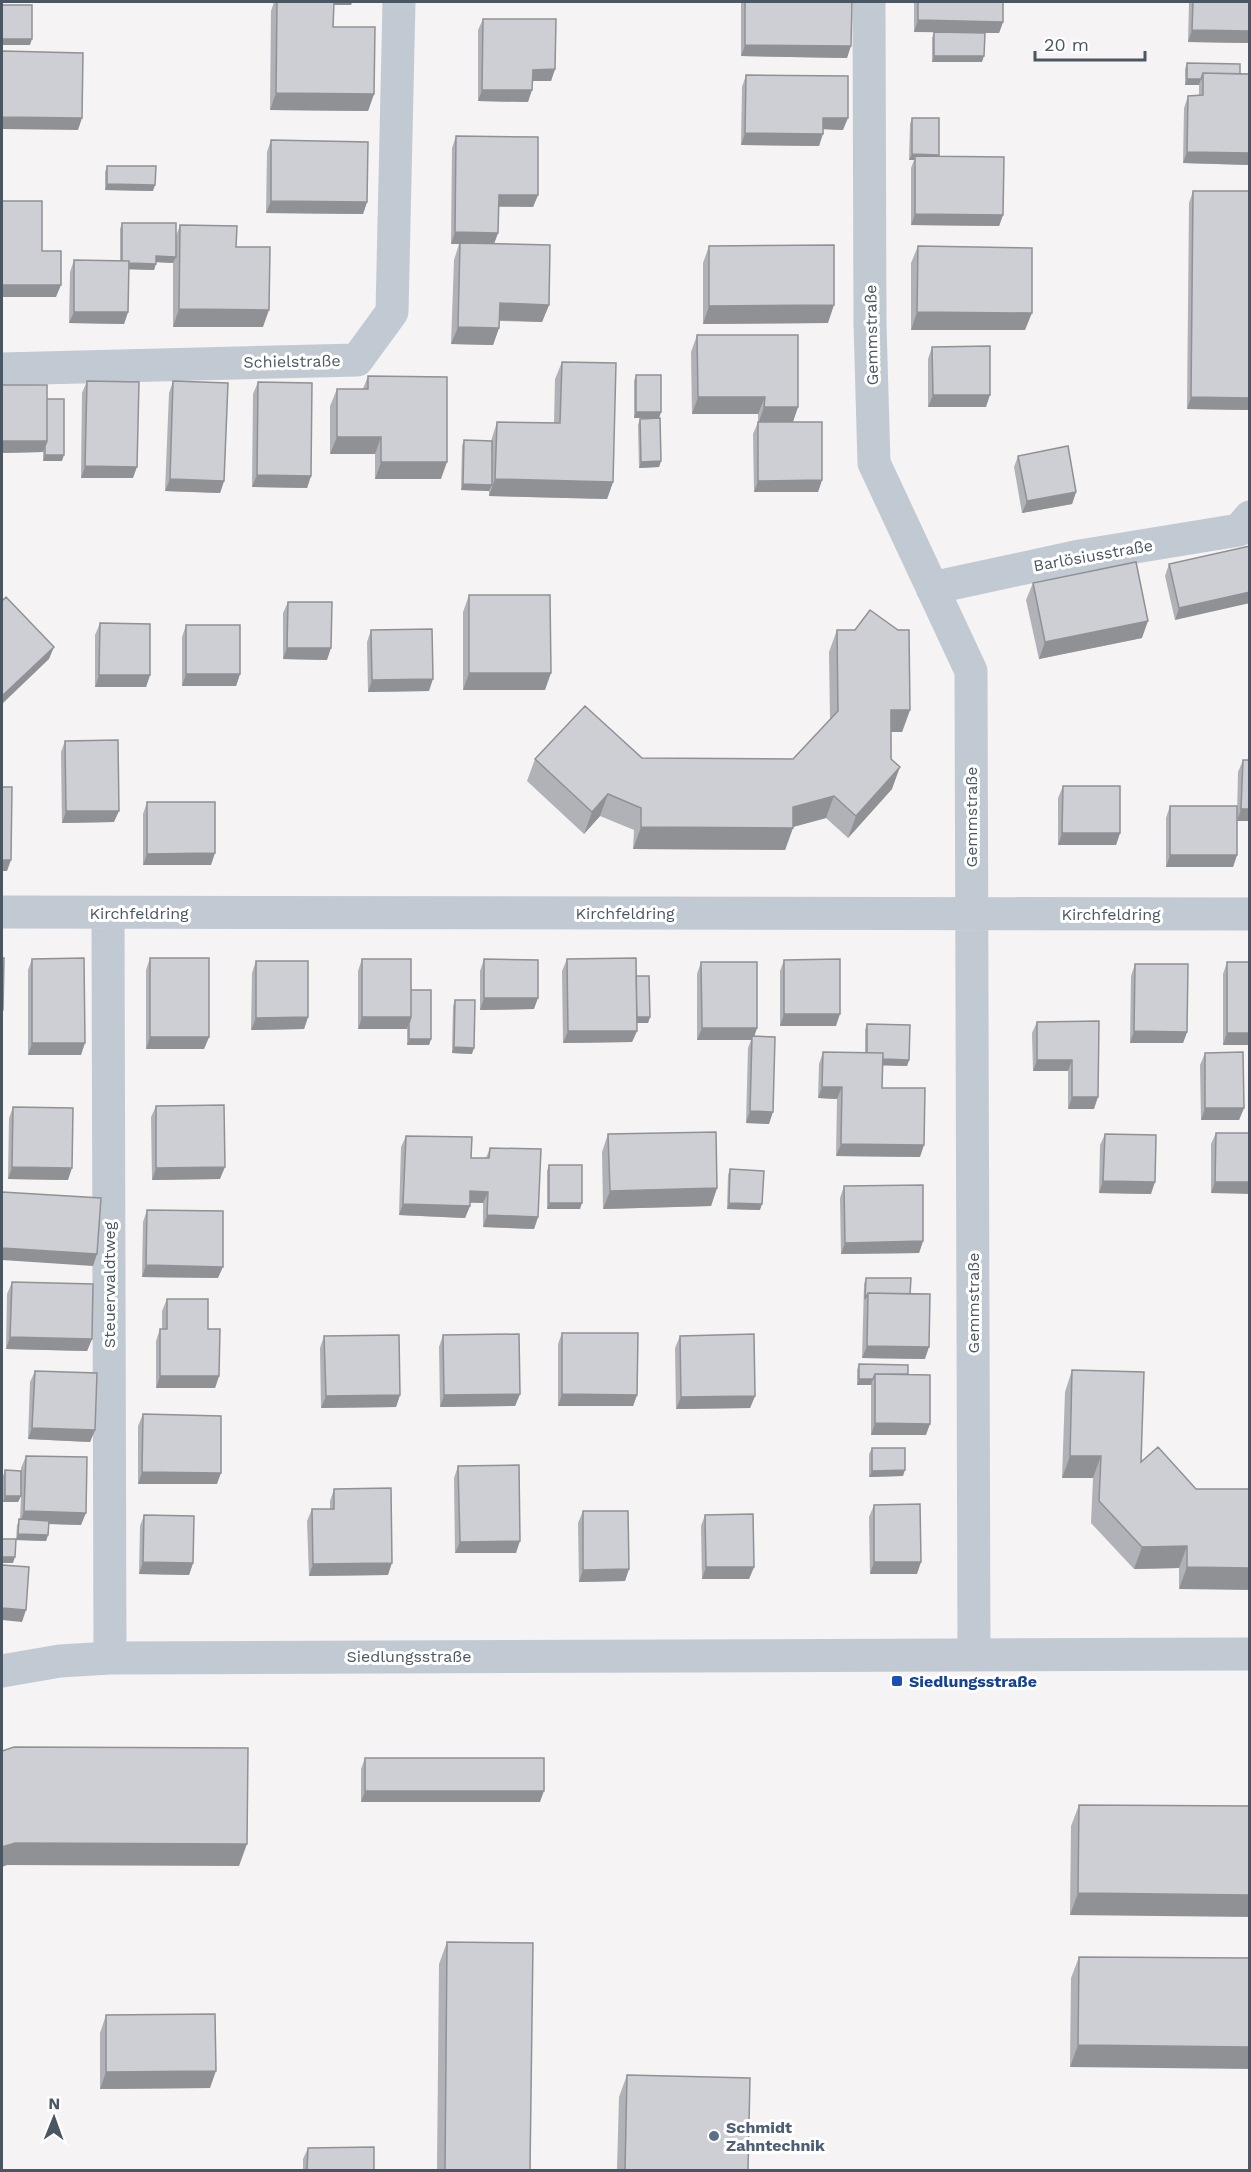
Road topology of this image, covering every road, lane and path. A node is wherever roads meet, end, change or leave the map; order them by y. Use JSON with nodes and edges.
{"nodes":[{"id":1,"x":399,"y":2,"type":"edge"},
{"id":2,"x":869,"y":2,"type":"edge"},
{"id":3,"x":2,"y":369,"type":"edge"},
{"id":4,"x":1250,"y":517,"type":"edge"},
{"id":5,"x":932,"y":588,"type":"junction"},
{"id":6,"x":2,"y":912,"type":"edge"},
{"id":7,"x":108,"y":913,"type":"junction"},
{"id":8,"x":971,"y":914,"type":"junction"},
{"id":9,"x":1250,"y":914,"type":"edge"},
{"id":10,"x":974,"y":1654,"type":"junction"},
{"id":11,"x":1250,"y":1654,"type":"edge"},
{"id":12,"x":110,"y":1658,"type":"junction"},
{"id":13,"x":2,"y":1671,"type":"edge"}],
"edges":[{"from":1,"to":3,"type":"street","name":"Schielstraße"},
{"from":2,"to":5,"type":"street","name":"Gemmstraße"},
{"from":4,"to":5,"type":"street","name":"Barlösiusstraße"},
{"from":5,"to":8,"type":"street","name":"Gemmstraße"},
{"from":6,"to":7,"type":"street","name":"Kirchfeldring"},
{"from":7,"to":8,"type":"street","name":"Kirchfeldring"},
{"from":7,"to":12,"type":"street","name":"Steuerwaldtweg"},
{"from":8,"to":9,"type":"street","name":"Kirchfeldring"},
{"from":8,"to":10,"type":"street","name":"Gemmstraße"},
{"from":10,"to":11,"type":"street","name":"Siedlungsstraße"},
{"from":10,"to":12,"type":"street","name":"Siedlungsstraße"},
{"from":12,"to":13,"type":"street","name":"Siedlungsstraße"}]}
